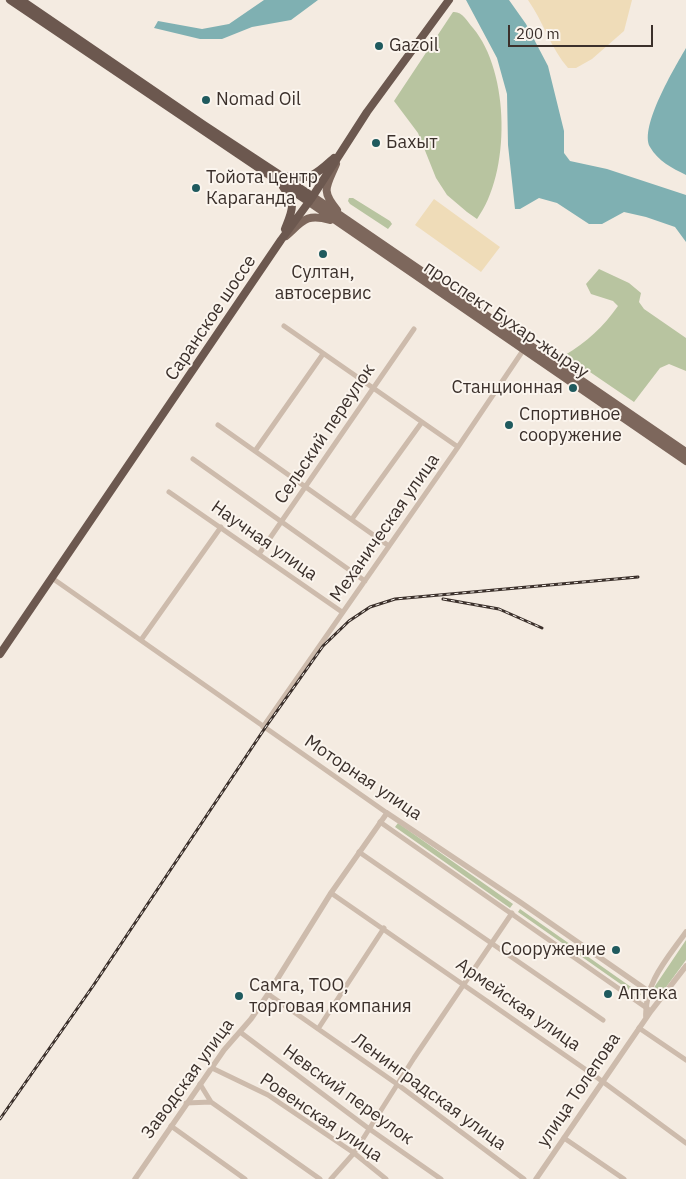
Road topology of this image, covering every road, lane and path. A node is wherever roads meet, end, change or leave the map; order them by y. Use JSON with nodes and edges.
{"nodes":[{"id":1,"x":10,"y":0,"type":"edge"},
{"id":2,"x":22,"y":0,"type":"edge"},
{"id":3,"x":449,"y":0,"type":"edge"},
{"id":4,"x":342,"y":150,"type":"junction"},
{"id":5,"x":279,"y":178,"type":"junction"},
{"id":6,"x":310,"y":199,"type":"junction"},
{"id":7,"x":339,"y":219,"type":"junction"},
{"id":8,"x":281,"y":240,"type":"junction"},
{"id":9,"x":284,"y":326,"type":"dead end"},
{"id":10,"x":414,"y":329,"type":"dead end"},
{"id":11,"x":526,"y":347,"type":"junction"},
{"id":12,"x":323,"y":354,"type":"junction"},
{"id":13,"x":374,"y":388,"type":"junction"},
{"id":14,"x":422,"y":422,"type":"junction"},
{"id":15,"x":218,"y":425,"type":"dead end"},
{"id":16,"x":458,"y":446,"type":"junction"},
{"id":17,"x":255,"y":452,"type":"junction"},
{"id":18,"x":686,"y":452,"type":"edge"},
{"id":19,"x":193,"y":460,"type":"dead end"},
{"id":20,"x":686,"y":461,"type":"edge"},
{"id":21,"x":306,"y":486,"type":"junction"},
{"id":22,"x":169,"y":492,"type":"dead end"},
{"id":23,"x":352,"y":520,"type":"junction"},
{"id":24,"x":282,"y":522,"type":"junction"},
{"id":25,"x":221,"y":527,"type":"junction"},
{"id":26,"x":389,"y":546,"type":"junction"},
{"id":27,"x":259,"y":554,"type":"junction"},
{"id":28,"x":52,"y":578,"type":"junction"},
{"id":29,"x":365,"y":581,"type":"junction"},
{"id":30,"x":342,"y":612,"type":"junction"},
{"id":31,"x":141,"y":640,"type":"junction"},
{"id":32,"x":0,"y":654,"type":"edge"},
{"id":33,"x":262,"y":727,"type":"junction"},
{"id":34,"x":386,"y":813,"type":"junction"},
{"id":35,"x":380,"y":822,"type":"junction"},
{"id":36,"x":359,"y":852,"type":"junction"},
{"id":37,"x":331,"y":892,"type":"junction"},
{"id":38,"x":512,"y":913,"type":"junction"},
{"id":39,"x":384,"y":928,"type":"junction"},
{"id":40,"x":686,"y":932,"type":"edge"},
{"id":41,"x":492,"y":942,"type":"junction"},
{"id":42,"x":685,"y":970,"type":"edge"},
{"id":43,"x":464,"y":983,"type":"junction"},
{"id":44,"x":648,"y":991,"type":"junction"},
{"id":45,"x":268,"y":994,"type":"junction"},
{"id":46,"x":661,"y":998,"type":"junction"},
{"id":47,"x":645,"y":1006,"type":"junction"},
{"id":48,"x":651,"y":1011,"type":"junction"},
{"id":49,"x":646,"y":1018,"type":"junction"},
{"id":50,"x":603,"y":1020,"type":"dead end"},
{"id":51,"x":639,"y":1028,"type":"junction"},
{"id":52,"x":318,"y":1029,"type":"junction"},
{"id":53,"x":240,"y":1032,"type":"junction"},
{"id":54,"x":686,"y":1060,"type":"edge"},
{"id":55,"x":212,"y":1068,"type":"junction"},
{"id":56,"x":602,"y":1083,"type":"junction"},
{"id":57,"x":200,"y":1084,"type":"junction"},
{"id":58,"x":397,"y":1084,"type":"junction"},
{"id":59,"x":211,"y":1102,"type":"junction"},
{"id":60,"x":186,"y":1103,"type":"junction"},
{"id":61,"x":171,"y":1126,"type":"junction"},
{"id":62,"x":368,"y":1128,"type":"junction"},
{"id":63,"x":564,"y":1138,"type":"junction"},
{"id":64,"x":686,"y":1143,"type":"edge"},
{"id":65,"x":354,"y":1152,"type":"junction"},
{"id":66,"x":241,"y":1178,"type":"edge"},
{"id":67,"x":135,"y":1179,"type":"edge"},
{"id":68,"x":320,"y":1179,"type":"edge"},
{"id":69,"x":331,"y":1179,"type":"edge"},
{"id":70,"x":386,"y":1179,"type":"edge"},
{"id":71,"x":441,"y":1179,"type":"edge"},
{"id":72,"x":524,"y":1179,"type":"edge"},
{"id":73,"x":536,"y":1179,"type":"edge"},
{"id":74,"x":624,"y":1179,"type":"edge"}],
"edges":[{"from":1,"to":5,"type":"highway"},
{"from":2,"to":5,"type":"highway"},
{"from":3,"to":4,"type":"highway","name":"Саранское шоссе"},
{"from":4,"to":5,"type":"highway"},
{"from":4,"to":6,"type":"highway","name":"Саранское шоссе"},
{"from":4,"to":7,"type":"main road"},
{"from":5,"to":6,"type":"highway"},
{"from":5,"to":8,"type":"highway"},
{"from":6,"to":7,"type":"main road","name":"проспект Бухар-жырау"},
{"from":6,"to":8,"type":"highway","name":"Саранское шоссе"},
{"from":7,"to":8,"type":"main road"},
{"from":7,"to":11,"type":"main road","name":"проспект Бухар-жырау"},
{"from":8,"to":28,"type":"highway","name":"Саранское шоссе"},
{"from":9,"to":12,"type":"street"},
{"from":10,"to":13,"type":"street","name":"Сельский переулок"},
{"from":11,"to":16,"type":"street","name":"Механическая улица"},
{"from":11,"to":18,"type":"main road","name":"проспект Бухар-жырау"},
{"from":11,"to":20,"type":"main road","name":"проспект Бухар-жырау"},
{"from":12,"to":13,"type":"street"},
{"from":12,"to":17,"type":"street"},
{"from":13,"to":14,"type":"street"},
{"from":13,"to":21,"type":"street","name":"Сельский переулок"},
{"from":14,"to":16,"type":"street"},
{"from":14,"to":23,"type":"street"},
{"from":15,"to":17,"type":"street"},
{"from":16,"to":26,"type":"street","name":"Механическая улица"},
{"from":17,"to":21,"type":"street"},
{"from":19,"to":24,"type":"street"},
{"from":21,"to":23,"type":"street"},
{"from":21,"to":24,"type":"street","name":"Сельский переулок"},
{"from":22,"to":25,"type":"street","name":"Научная улица"},
{"from":23,"to":26,"type":"street"},
{"from":24,"to":27,"type":"street","name":"Сельский переулок"},
{"from":24,"to":29,"type":"street"},
{"from":25,"to":27,"type":"street","name":"Научная улица"},
{"from":25,"to":31,"type":"street"},
{"from":26,"to":29,"type":"street","name":"Механическая улица"},
{"from":27,"to":30,"type":"street","name":"Научная улица"},
{"from":28,"to":31,"type":"street","name":"Моторная улица"},
{"from":28,"to":32,"type":"highway","name":"Саранское шоссе"},
{"from":29,"to":30,"type":"street","name":"Механическая улица"},
{"from":30,"to":33,"type":"street","name":"Механическая улица"},
{"from":31,"to":33,"type":"street","name":"Моторная улица"},
{"from":33,"to":34,"type":"street","name":"Моторная улица"},
{"from":34,"to":35,"type":"street","name":"Заводская улица"},
{"from":34,"to":44,"type":"street","name":"Моторная улица"},
{"from":35,"to":36,"type":"street","name":"Заводская улица"},
{"from":35,"to":38,"type":"street","name":"Моторная улица"},
{"from":36,"to":37,"type":"street","name":"Заводская улица"},
{"from":36,"to":41,"type":"street"},
{"from":37,"to":39,"type":"street","name":"Армейская улица"},
{"from":37,"to":45,"type":"street","name":"Заводская улица"},
{"from":38,"to":41,"type":"street"},
{"from":38,"to":47,"type":"street","name":"Моторная улица"},
{"from":39,"to":43,"type":"street","name":"Армейская улица"},
{"from":39,"to":52,"type":"street"},
{"from":40,"to":44,"type":"street"},
{"from":41,"to":43,"type":"street"},
{"from":41,"to":50,"type":"street"},
{"from":42,"to":46,"type":"street","name":"улица Толепова"},
{"from":43,"to":56,"type":"street","name":"Армейская улица"},
{"from":43,"to":58,"type":"street"},
{"from":44,"to":46,"type":"street","name":"Моторная улица"},
{"from":44,"to":47,"type":"street"},
{"from":45,"to":52,"type":"street","name":"Ленинградская улица"},
{"from":45,"to":53,"type":"street","name":"Заводская улица"},
{"from":46,"to":48,"type":"street","name":"улица Толепова"},
{"from":47,"to":48,"type":"street","name":"Моторная улица"},
{"from":47,"to":49,"type":"street"},
{"from":48,"to":49,"type":"street","name":"улица Толепова"},
{"from":49,"to":51,"type":"street","name":"улица Толепова"},
{"from":51,"to":54,"type":"street"},
{"from":51,"to":56,"type":"street","name":"улица Толепова"},
{"from":52,"to":58,"type":"street","name":"Ленинградская улица"},
{"from":53,"to":55,"type":"street","name":"Заводская улица"},
{"from":53,"to":62,"type":"street","name":"Невский переулок"},
{"from":55,"to":57,"type":"street","name":"Заводская улица"},
{"from":55,"to":65,"type":"street","name":"Ровенская улица"},
{"from":56,"to":63,"type":"street","name":"улица Толепова"},
{"from":56,"to":64,"type":"street","name":"Армейская улица"},
{"from":57,"to":59,"type":"street"},
{"from":57,"to":60,"type":"street","name":"Заводская улица"},
{"from":58,"to":62,"type":"street"},
{"from":58,"to":72,"type":"street","name":"Ленинградская улица"},
{"from":59,"to":60,"type":"street"},
{"from":59,"to":68,"type":"street"},
{"from":60,"to":61,"type":"street","name":"Заводская улица"},
{"from":61,"to":66,"type":"street"},
{"from":61,"to":67,"type":"street","name":"Заводская улица"},
{"from":62,"to":65,"type":"street"},
{"from":62,"to":71,"type":"street","name":"Невский переулок"},
{"from":63,"to":73,"type":"street","name":"улица Толепова"},
{"from":63,"to":74,"type":"street"},
{"from":65,"to":69,"type":"street"},
{"from":65,"to":70,"type":"street","name":"Ровенская улица"}]}
